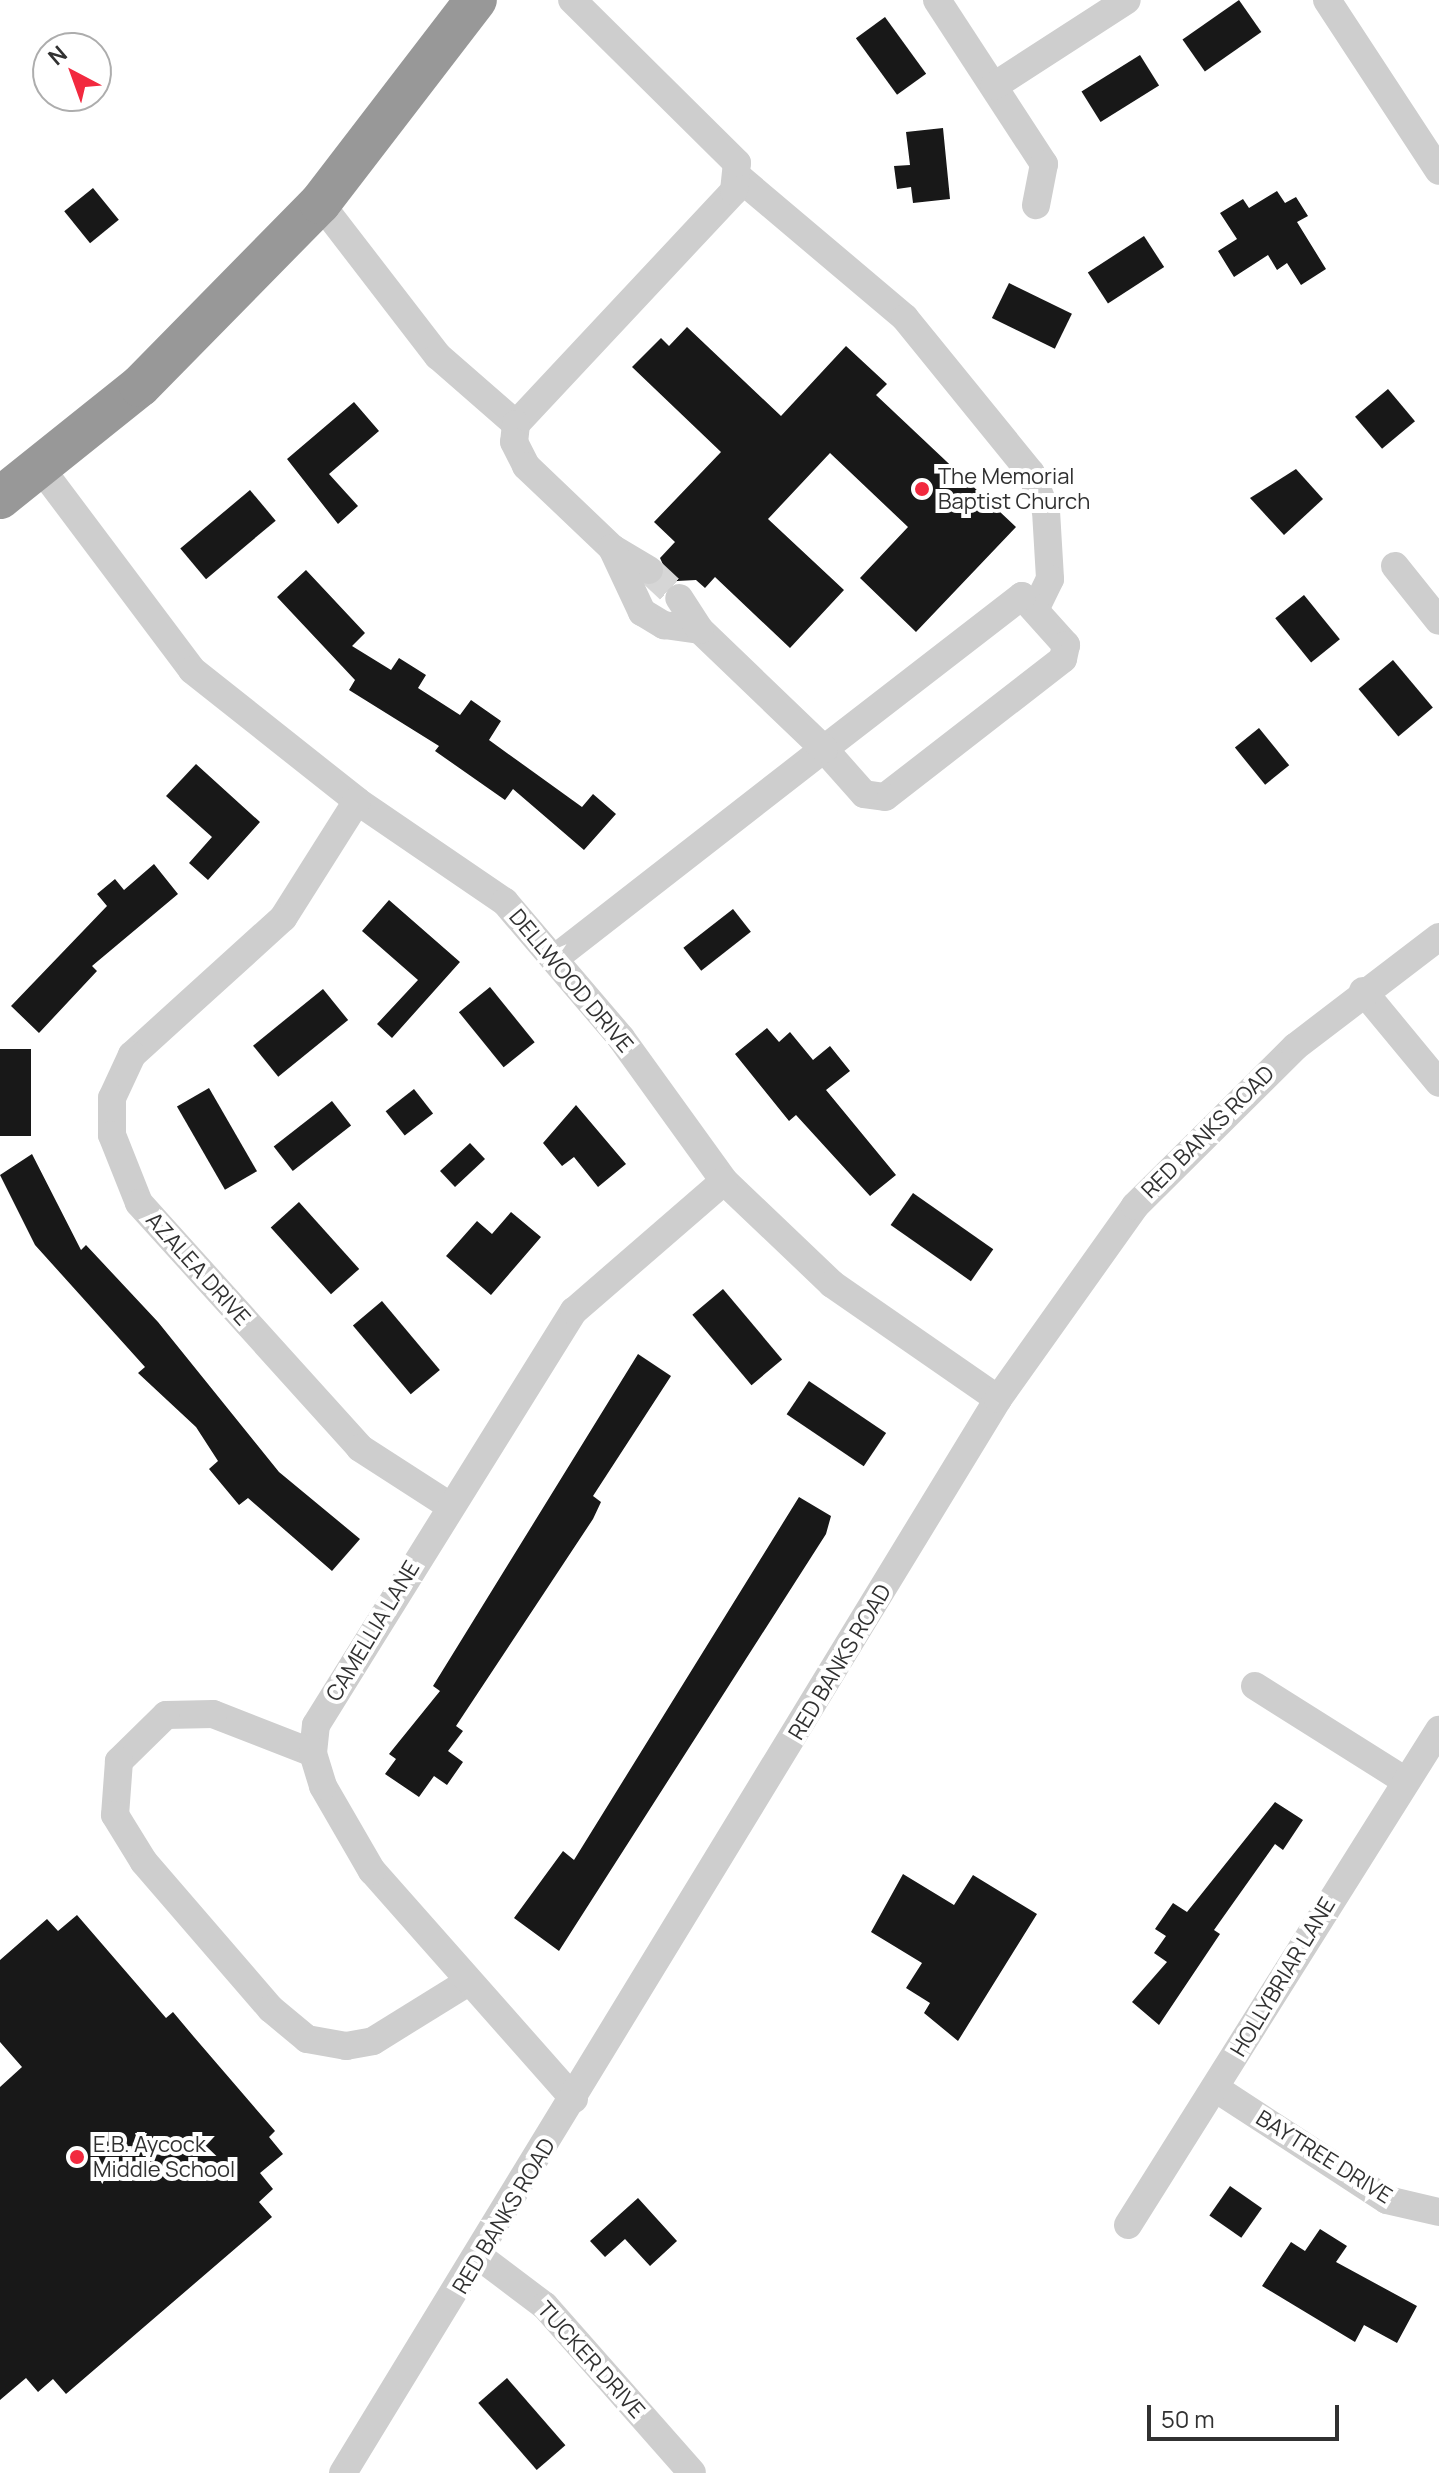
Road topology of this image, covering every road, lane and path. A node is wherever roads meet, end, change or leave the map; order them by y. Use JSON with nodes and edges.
{"nodes":[{"id":1,"x":476,"y":0,"type":"edge"},
{"id":2,"x":572,"y":0,"type":"edge"},
{"id":3,"x":937,"y":0,"type":"edge"},
{"id":4,"x":1127,"y":0,"type":"edge"},
{"id":5,"x":1327,"y":0,"type":"edge"},
{"id":6,"x":994,"y":86,"type":"junction"},
{"id":7,"x":1439,"y":171,"type":"edge"},
{"id":8,"x":736,"y":175,"type":"junction"},
{"id":9,"x":320,"y":203,"type":"junction"},
{"id":10,"x":1036,"y":205,"type":"dead end"},
{"id":11,"x":516,"y":424,"type":"junction"},
{"id":12,"x":39,"y":466,"type":"junction"},
{"id":13,"x":0,"y":498,"type":"edge"},
{"id":14,"x":612,"y":548,"type":"junction"},
{"id":15,"x":1395,"y":566,"type":"dead end"},
{"id":16,"x":649,"y":570,"type":"tunnel mouth"},
{"id":17,"x":679,"y":598,"type":"tunnel mouth"},
{"id":18,"x":1036,"y":608,"type":"junction"},
{"id":19,"x":1439,"y":621,"type":"edge"},
{"id":20,"x":700,"y":630,"type":"junction"},
{"id":21,"x":824,"y":749,"type":"junction"},
{"id":22,"x":357,"y":801,"type":"junction"},
{"id":23,"x":1439,"y":937,"type":"edge"},
{"id":24,"x":554,"y":959,"type":"junction"},
{"id":25,"x":1363,"y":991,"type":"junction"},
{"id":26,"x":1439,"y":1083,"type":"edge"},
{"id":27,"x":724,"y":1181,"type":"junction"},
{"id":28,"x":998,"y":1399,"type":"junction"},
{"id":29,"x":450,"y":1506,"type":"junction"},
{"id":30,"x":1255,"y":1686,"type":"dead end"},
{"id":31,"x":1439,"y":1730,"type":"edge"},
{"id":32,"x":313,"y":1753,"type":"junction"},
{"id":33,"x":1404,"y":1780,"type":"junction"},
{"id":34,"x":468,"y":1982,"type":"junction"},
{"id":35,"x":1215,"y":2088,"type":"junction"},
{"id":36,"x":574,"y":2099,"type":"junction"},
{"id":37,"x":1439,"y":2212,"type":"edge"},
{"id":38,"x":1128,"y":2225,"type":"dead end"},
{"id":39,"x":480,"y":2257,"type":"junction"},
{"id":40,"x":343,"y":2473,"type":"edge"},
{"id":41,"x":692,"y":2473,"type":"edge"}],
"edges":[{"from":1,"to":9,"type":"highway"},
{"from":2,"to":8,"type":"street"},
{"from":3,"to":6,"type":"street"},
{"from":4,"to":6,"type":"street"},
{"from":5,"to":7,"type":"street"},
{"from":6,"to":10,"type":"street"},
{"from":8,"to":11,"type":"street"},
{"from":8,"to":18,"type":"street"},
{"from":9,"to":11,"type":"street"},
{"from":9,"to":12,"type":"highway"},
{"from":11,"to":14,"type":"street"},
{"from":12,"to":13,"type":"highway"},
{"from":12,"to":22,"type":"street","name":"DELLWOOD DRIVE"},
{"from":14,"to":16,"type":"street"},
{"from":14,"to":20,"type":"street"},
{"from":15,"to":19,"type":"street"},
{"from":17,"to":20,"type":"street"},
{"from":18,"to":21,"type":"street"},
{"from":18,"to":21,"type":"street"},
{"from":20,"to":21,"type":"street"},
{"from":21,"to":24,"type":"street"},
{"from":22,"to":24,"type":"street","name":"DELLWOOD DRIVE"},
{"from":22,"to":29,"type":"street","name":"AZALEA DRIVE"},
{"from":23,"to":25,"type":"street","name":"RED BANKS ROAD"},
{"from":24,"to":27,"type":"street","name":"DELLWOOD DRIVE"},
{"from":25,"to":26,"type":"street"},
{"from":25,"to":28,"type":"street","name":"RED BANKS ROAD"},
{"from":27,"to":28,"type":"street","name":"DELLWOOD DRIVE"},
{"from":27,"to":29,"type":"street","name":"CAMELLIA LANE"},
{"from":28,"to":36,"type":"street","name":"RED BANKS ROAD"},
{"from":29,"to":32,"type":"street","name":"CAMELLIA LANE"},
{"from":30,"to":33,"type":"street"},
{"from":31,"to":33,"type":"street","name":"HOLLYBRIAR LANE"},
{"from":32,"to":34,"type":"street"},
{"from":32,"to":34,"type":"street"},
{"from":33,"to":35,"type":"street","name":"HOLLYBRIAR LANE"},
{"from":34,"to":36,"type":"street"},
{"from":35,"to":37,"type":"street","name":"BAYTREE DRIVE"},
{"from":35,"to":38,"type":"street","name":"HOLLYBRIAR LANE"},
{"from":36,"to":39,"type":"street","name":"RED BANKS ROAD"},
{"from":39,"to":40,"type":"street","name":"RED BANKS ROAD"},
{"from":39,"to":41,"type":"street","name":"TUCKER DRIVE"}]}
